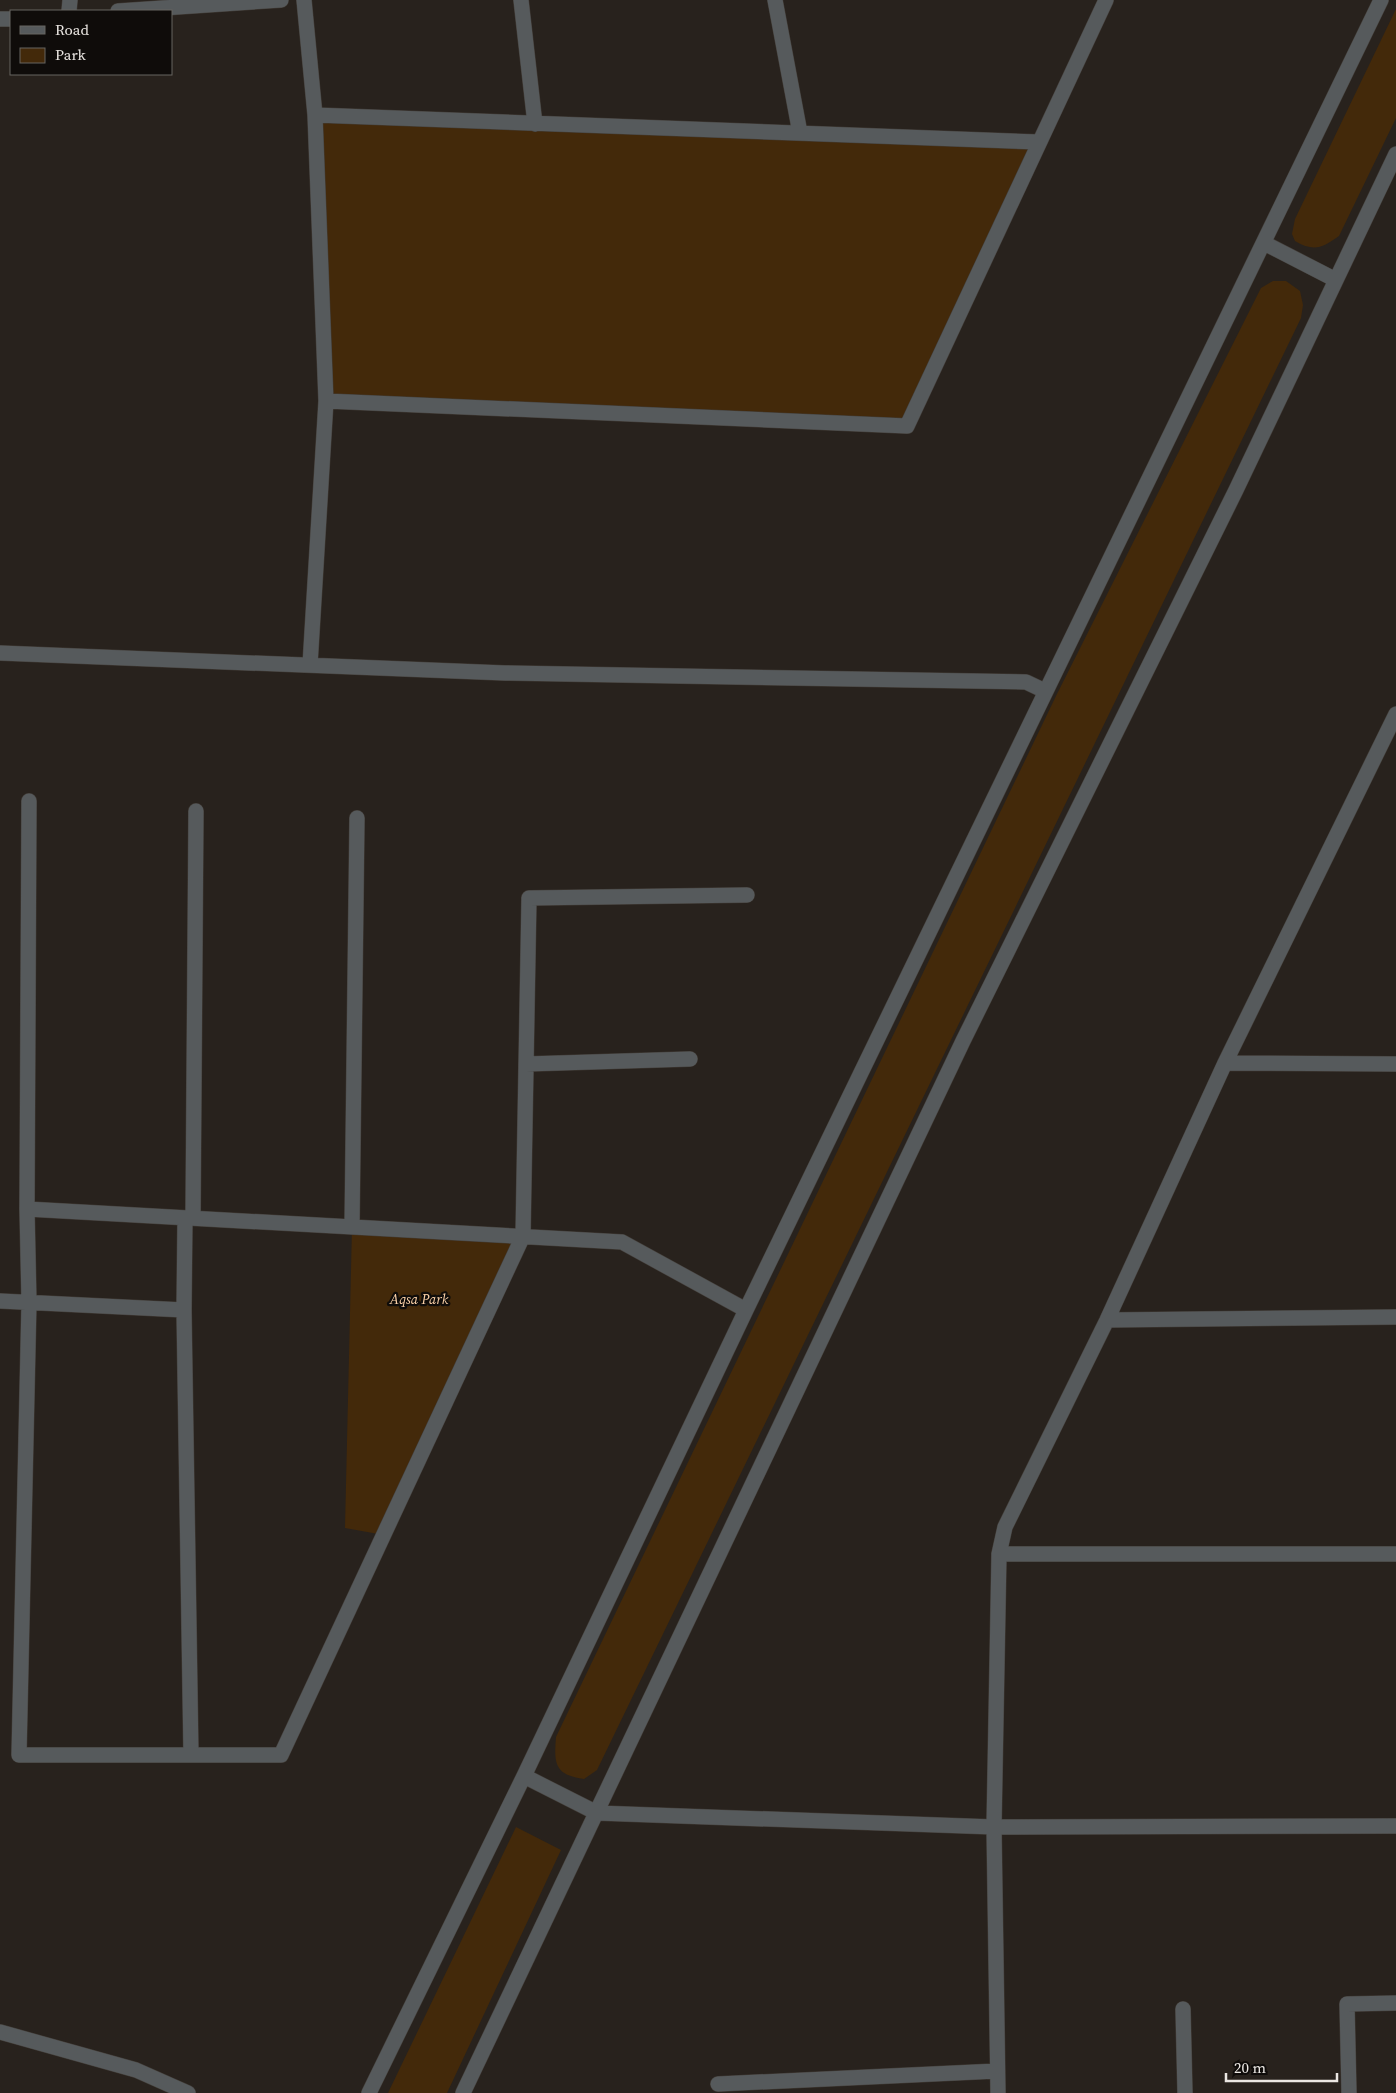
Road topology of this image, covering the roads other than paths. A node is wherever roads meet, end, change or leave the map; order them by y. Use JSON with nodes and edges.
{"nodes":[{"id":1,"x":281,"y":0,"type":"edge"},
{"id":2,"x":304,"y":0,"type":"edge"},
{"id":3,"x":521,"y":0,"type":"edge"},
{"id":4,"x":775,"y":0,"type":"edge"},
{"id":5,"x":1106,"y":0,"type":"edge"},
{"id":6,"x":1381,"y":0,"type":"edge"},
{"id":7,"x":133,"y":10,"type":"edge"},
{"id":8,"x":315,"y":116,"type":"junction"},
{"id":9,"x":535,"y":124,"type":"junction"},
{"id":10,"x":800,"y":133,"type":"junction"},
{"id":11,"x":1039,"y":142,"type":"junction"},
{"id":12,"x":1396,"y":154,"type":"edge"},
{"id":13,"x":1264,"y":243,"type":"junction"},
{"id":14,"x":1336,"y":280,"type":"junction"},
{"id":15,"x":326,"y":401,"type":"junction"},
{"id":16,"x":0,"y":653,"type":"edge"},
{"id":17,"x":310,"y":665,"type":"junction"},
{"id":18,"x":1045,"y":691,"type":"junction"},
{"id":19,"x":1396,"y":714,"type":"edge"},
{"id":20,"x":29,"y":801,"type":"dead end"},
{"id":21,"x":196,"y":811,"type":"dead end"},
{"id":22,"x":357,"y":818,"type":"dead end"},
{"id":23,"x":748,"y":895,"type":"dead end"},
{"id":24,"x":690,"y":1059,"type":"dead end"},
{"id":25,"x":1225,"y":1063,"type":"junction"},
{"id":26,"x":526,"y":1064,"type":"junction"},
{"id":27,"x":1396,"y":1064,"type":"edge"},
{"id":28,"x":27,"y":1209,"type":"junction"},
{"id":29,"x":189,"y":1218,"type":"junction"},
{"id":30,"x":352,"y":1227,"type":"junction"},
{"id":31,"x":523,"y":1236,"type":"junction"},
{"id":32,"x":0,"y":1301,"type":"edge"},
{"id":33,"x":29,"y":1302,"type":"junction"},
{"id":34,"x":184,"y":1310,"type":"junction"},
{"id":35,"x":746,"y":1310,"type":"junction"},
{"id":36,"x":1396,"y":1317,"type":"edge"},
{"id":37,"x":1106,"y":1320,"type":"junction"},
{"id":38,"x":999,"y":1554,"type":"junction"},
{"id":39,"x":1396,"y":1554,"type":"edge"},
{"id":40,"x":191,"y":1755,"type":"junction"},
{"id":41,"x":524,"y":1776,"type":"junction"},
{"id":42,"x":597,"y":1813,"type":"junction"},
{"id":43,"x":1396,"y":1826,"type":"edge"},
{"id":44,"x":994,"y":1827,"type":"junction"},
{"id":45,"x":1396,"y":2003,"type":"edge"},
{"id":46,"x":1183,"y":2010,"type":"dead end"},
{"id":47,"x":0,"y":2032,"type":"edge"},
{"id":48,"x":997,"y":2071,"type":"junction"},
{"id":49,"x":718,"y":2084,"type":"dead end"},
{"id":50,"x":188,"y":2093,"type":"edge"},
{"id":51,"x":369,"y":2093,"type":"edge"},
{"id":52,"x":463,"y":2093,"type":"edge"},
{"id":53,"x":998,"y":2093,"type":"edge"},
{"id":54,"x":1185,"y":2093,"type":"edge"},
{"id":55,"x":1349,"y":2093,"type":"edge"}],
"edges":[{"from":1,"to":7,"type":"street"},
{"from":2,"to":8,"type":"street"},
{"from":3,"to":9,"type":"street"},
{"from":4,"to":10,"type":"street"},
{"from":5,"to":11,"type":"street"},
{"from":6,"to":13,"type":"street"},
{"from":8,"to":9,"type":"street"},
{"from":8,"to":15,"type":"street"},
{"from":9,"to":10,"type":"street"},
{"from":10,"to":11,"type":"street"},
{"from":11,"to":15,"type":"street"},
{"from":12,"to":14,"type":"street"},
{"from":13,"to":14,"type":"street"},
{"from":13,"to":18,"type":"street"},
{"from":14,"to":42,"type":"street"},
{"from":15,"to":17,"type":"street"},
{"from":16,"to":17,"type":"street"},
{"from":17,"to":18,"type":"street"},
{"from":18,"to":35,"type":"street"},
{"from":19,"to":25,"type":"street"},
{"from":20,"to":28,"type":"street"},
{"from":21,"to":29,"type":"street"},
{"from":22,"to":30,"type":"street"},
{"from":23,"to":26,"type":"street"},
{"from":24,"to":26,"type":"street"},
{"from":25,"to":27,"type":"street"},
{"from":25,"to":37,"type":"street"},
{"from":26,"to":31,"type":"street"},
{"from":28,"to":29,"type":"street"},
{"from":28,"to":33,"type":"street"},
{"from":29,"to":30,"type":"street"},
{"from":29,"to":34,"type":"street"},
{"from":30,"to":31,"type":"street"},
{"from":31,"to":35,"type":"street"},
{"from":31,"to":40,"type":"street"},
{"from":32,"to":33,"type":"street"},
{"from":33,"to":34,"type":"street"},
{"from":33,"to":40,"type":"street"},
{"from":34,"to":40,"type":"street"},
{"from":35,"to":41,"type":"street"},
{"from":36,"to":37,"type":"street"},
{"from":37,"to":38,"type":"street"},
{"from":38,"to":39,"type":"street"},
{"from":38,"to":44,"type":"street"},
{"from":41,"to":42,"type":"street"},
{"from":41,"to":51,"type":"street"},
{"from":42,"to":44,"type":"street"},
{"from":42,"to":52,"type":"street"},
{"from":43,"to":44,"type":"street"},
{"from":44,"to":48,"type":"street"},
{"from":45,"to":55,"type":"street"},
{"from":46,"to":54,"type":"street"},
{"from":47,"to":50,"type":"street"},
{"from":48,"to":49,"type":"street"},
{"from":48,"to":53,"type":"street"}]}
